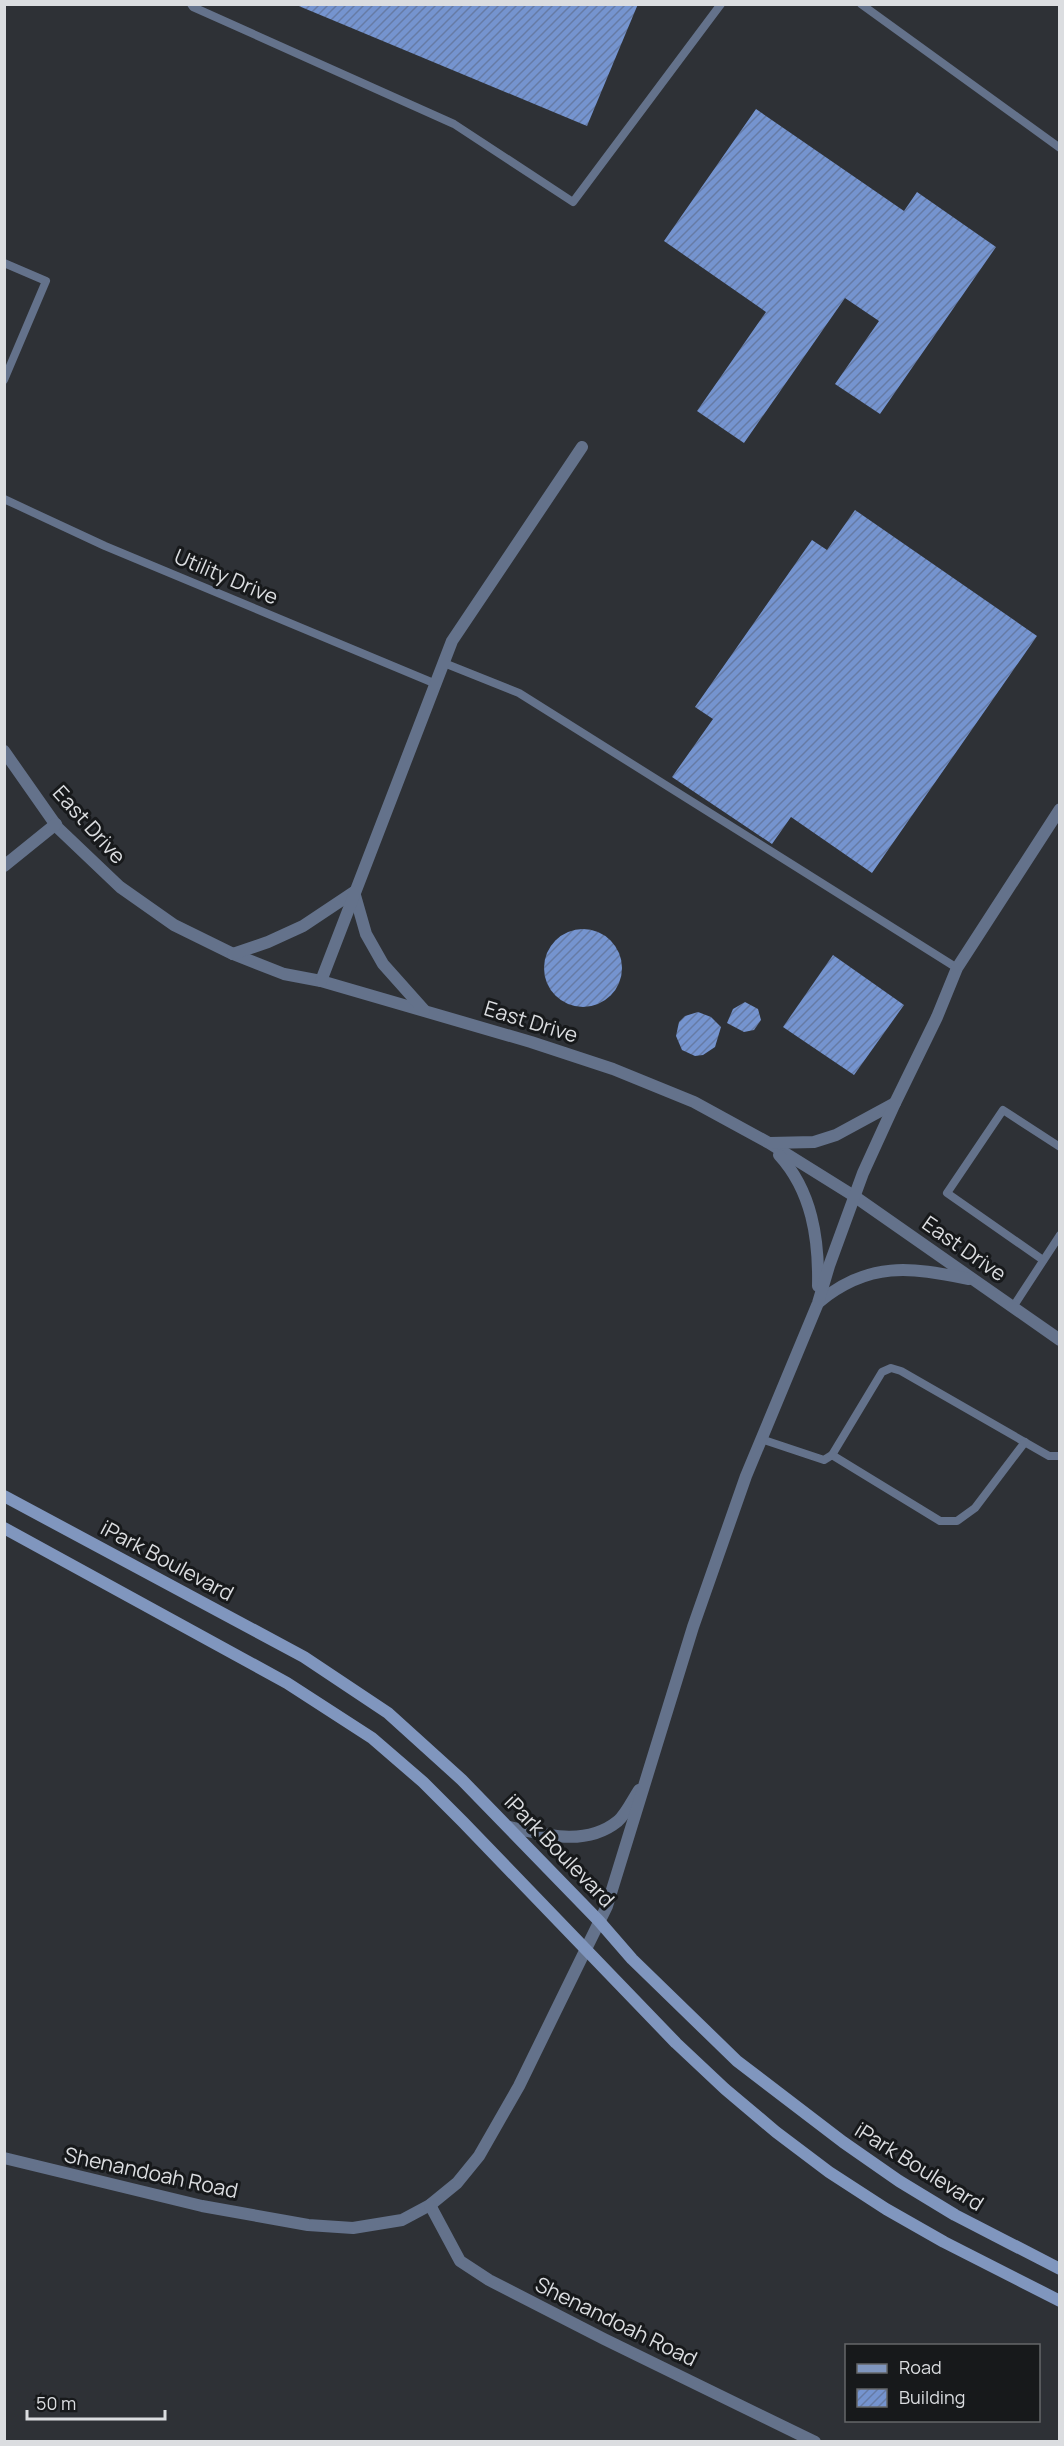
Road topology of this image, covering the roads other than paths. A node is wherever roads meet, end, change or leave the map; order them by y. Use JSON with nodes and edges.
{"nodes":[{"id":1,"x":191,"y":4,"type":"edge"},
{"id":2,"x":721,"y":4,"type":"edge"},
{"id":3,"x":861,"y":4,"type":"edge"},
{"id":4,"x":1059,"y":148,"type":"edge"},
{"id":5,"x":4,"y":263,"type":"edge"},
{"id":6,"x":4,"y":380,"type":"edge"},
{"id":7,"x":582,"y":447,"type":"dead end"},
{"id":8,"x":4,"y":499,"type":"edge"},
{"id":9,"x":444,"y":663,"type":"junction"},
{"id":10,"x":436,"y":684,"type":"junction"},
{"id":11,"x":4,"y":751,"type":"edge"},
{"id":12,"x":1059,"y":809,"type":"edge"},
{"id":13,"x":56,"y":824,"type":"junction"},
{"id":14,"x":4,"y":866,"type":"edge"},
{"id":15,"x":354,"y":892,"type":"junction"},
{"id":16,"x":233,"y":954,"type":"junction"},
{"id":17,"x":957,"y":968,"type":"junction"},
{"id":18,"x":321,"y":981,"type":"junction"},
{"id":19,"x":424,"y":1010,"type":"junction"},
{"id":20,"x":895,"y":1103,"type":"junction"},
{"id":21,"x":769,"y":1143,"type":"junction"},
{"id":22,"x":1059,"y":1147,"type":"edge"},
{"id":23,"x":854,"y":1196,"type":"junction"},
{"id":24,"x":1059,"y":1235,"type":"edge"},
{"id":25,"x":1043,"y":1260,"type":"junction"},
{"id":26,"x":973,"y":1280,"type":"junction"},
{"id":27,"x":818,"y":1303,"type":"junction"},
{"id":28,"x":1013,"y":1307,"type":"junction"},
{"id":29,"x":1059,"y":1340,"type":"edge"},
{"id":30,"x":761,"y":1438,"type":"junction"},
{"id":31,"x":1025,"y":1442,"type":"junction"},
{"id":32,"x":832,"y":1455,"type":"junction"},
{"id":33,"x":1059,"y":1456,"type":"edge"},
{"id":34,"x":4,"y":1496,"type":"edge"},
{"id":35,"x":4,"y":1528,"type":"edge"},
{"id":36,"x":646,"y":1779,"type":"junction"},
{"id":37,"x":510,"y":1827,"type":"junction"},
{"id":38,"x":599,"y":1921,"type":"junction"},
{"id":39,"x":587,"y":1950,"type":"junction"},
{"id":40,"x":4,"y":2158,"type":"edge"},
{"id":41,"x":430,"y":2205,"type":"junction"},
{"id":42,"x":1059,"y":2270,"type":"edge"},
{"id":43,"x":1059,"y":2301,"type":"edge"},
{"id":44,"x":815,"y":2442,"type":"edge"}],
"edges":[{"from":1,"to":2,"type":"lane"},
{"from":3,"to":4,"type":"lane"},
{"from":5,"to":6,"type":"lane"},
{"from":7,"to":9,"type":"street"},
{"from":8,"to":10,"type":"lane","name":"Utility Drive"},
{"from":9,"to":10,"type":"street"},
{"from":9,"to":17,"type":"lane"},
{"from":10,"to":15,"type":"street"},
{"from":11,"to":13,"type":"street","name":"East Drive"},
{"from":12,"to":17,"type":"street","name":"Shenandoah Road"},
{"from":13,"to":14,"type":"street"},
{"from":13,"to":16,"type":"street","name":"East Drive"},
{"from":15,"to":16,"type":"street"},
{"from":15,"to":18,"type":"street"},
{"from":15,"to":19,"type":"street"},
{"from":16,"to":18,"type":"street","name":"East Drive"},
{"from":17,"to":20,"type":"street","name":"Shenandoah Road"},
{"from":18,"to":19,"type":"street","name":"East Drive"},
{"from":19,"to":21,"type":"street","name":"East Drive"},
{"from":20,"to":21,"type":"street"},
{"from":20,"to":23,"type":"street","name":"Shenandoah Road"},
{"from":21,"to":23,"type":"street","name":"East Drive"},
{"from":21,"to":27,"type":"street"},
{"from":22,"to":25,"type":"lane"},
{"from":23,"to":26,"type":"street","name":"East Drive"},
{"from":23,"to":27,"type":"street","name":"Shenandoah Road"},
{"from":24,"to":25,"type":"lane"},
{"from":25,"to":28,"type":"lane"},
{"from":26,"to":27,"type":"street"},
{"from":26,"to":28,"type":"street","name":"East Drive"},
{"from":27,"to":30,"type":"street","name":"Shenandoah Road"},
{"from":28,"to":29,"type":"street","name":"East Drive"},
{"from":30,"to":32,"type":"lane"},
{"from":30,"to":36,"type":"street","name":"Shenandoah Road"},
{"from":31,"to":32,"type":"lane"},
{"from":31,"to":32,"type":"lane"},
{"from":31,"to":33,"type":"lane"},
{"from":34,"to":37,"type":"main road","name":"iPark Boulevard"},
{"from":35,"to":39,"type":"main road"},
{"from":36,"to":37,"type":"street"},
{"from":36,"to":38,"type":"street","name":"Shenandoah Road"},
{"from":37,"to":38,"type":"main road","name":"iPark Boulevard"},
{"from":38,"to":39,"type":"street","name":"Shenandoah Road"},
{"from":38,"to":42,"type":"main road","name":"iPark Boulevard"},
{"from":39,"to":41,"type":"street","name":"Shenandoah Road"},
{"from":39,"to":43,"type":"main road"},
{"from":40,"to":41,"type":"street","name":"Shenandoah Road"},
{"from":41,"to":44,"type":"street","name":"Shenandoah Road"}]}
